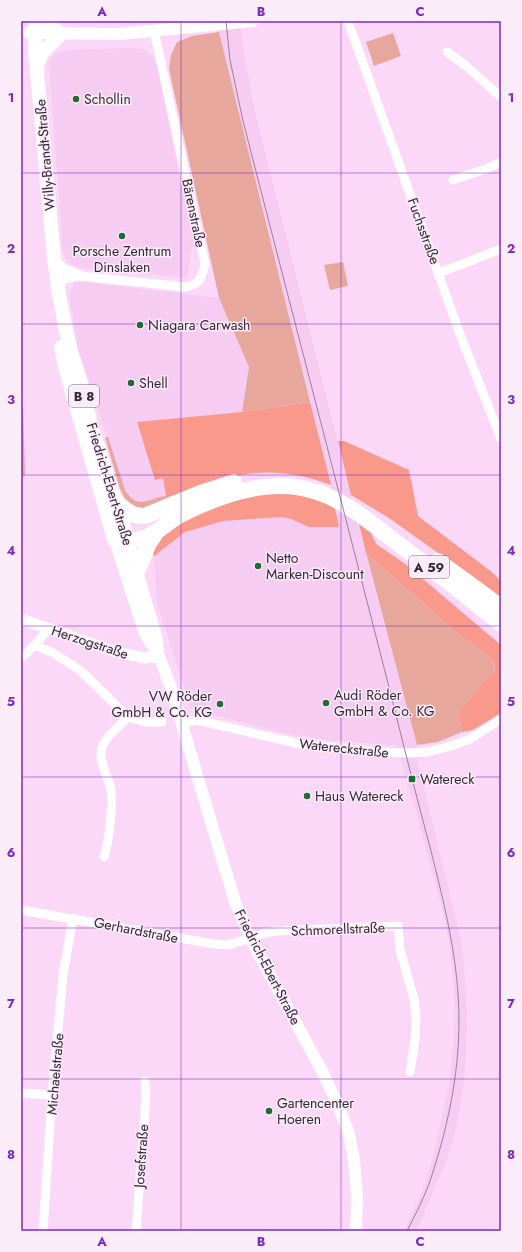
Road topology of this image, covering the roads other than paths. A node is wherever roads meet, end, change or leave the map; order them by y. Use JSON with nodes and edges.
{"nodes":[{"id":1,"x":45,"y":21,"type":"edge"},
{"id":2,"x":253,"y":21,"type":"edge"},
{"id":3,"x":348,"y":21,"type":"edge"},
{"id":4,"x":33,"y":27,"type":"edge"},
{"id":5,"x":154,"y":31,"type":"junction"},
{"id":6,"x":61,"y":34,"type":"junction"},
{"id":7,"x":447,"y":52,"type":"dead end"},
{"id":8,"x":37,"y":67,"type":"junction"},
{"id":9,"x":501,"y":97,"type":"edge"},
{"id":10,"x":501,"y":162,"type":"edge"},
{"id":11,"x":453,"y":180,"type":"dead end"},
{"id":12,"x":501,"y":249,"type":"edge"},
{"id":13,"x":54,"y":258,"type":"junction"},
{"id":14,"x":439,"y":273,"type":"junction"},
{"id":15,"x":49,"y":276,"type":"joint"},
{"id":16,"x":82,"y":276,"type":"junction"},
{"id":17,"x":58,"y":289,"type":"junction"},
{"id":18,"x":501,"y":439,"type":"edge"},
{"id":19,"x":266,"y":478,"type":"junction"},
{"id":20,"x":328,"y":493,"type":"junction"},
{"id":21,"x":116,"y":501,"type":"junction"},
{"id":22,"x":358,"y":510,"type":"junction"},
{"id":23,"x":158,"y":530,"type":"junction"},
{"id":24,"x":121,"y":534,"type":"junction"},
{"id":25,"x":137,"y":572,"type":"junction"},
{"id":26,"x":501,"y":607,"type":"edge"},
{"id":27,"x":21,"y":619,"type":"edge"},
{"id":28,"x":501,"y":624,"type":"edge"},
{"id":29,"x":49,"y":628,"type":"junction"},
{"id":30,"x":35,"y":646,"type":"junction"},
{"id":31,"x":159,"y":656,"type":"junction"},
{"id":32,"x":21,"y":658,"type":"edge"},
{"id":33,"x":128,"y":717,"type":"junction"},
{"id":34,"x":501,"y":719,"type":"edge"},
{"id":35,"x":162,"y":722,"type":"dead end"},
{"id":36,"x":182,"y":723,"type":"junction"},
{"id":37,"x":104,"y":858,"type":"dead end"},
{"id":38,"x":21,"y":910,"type":"edge"},
{"id":39,"x":73,"y":918,"type":"junction"},
{"id":40,"x":250,"y":938,"type":"junction"},
{"id":41,"x":410,"y":1072,"type":"dead end"},
{"id":42,"x":145,"y":1081,"type":"dead end"},
{"id":43,"x":21,"y":1093,"type":"edge"},
{"id":44,"x":52,"y":1096,"type":"junction"},
{"id":45,"x":43,"y":1231,"type":"edge"},
{"id":46,"x":136,"y":1231,"type":"edge"},
{"id":47,"x":356,"y":1231,"type":"edge"}],
"edges":[{"from":1,"to":6,"type":"main road"},
{"from":2,"to":5,"type":"main road"},
{"from":3,"to":14,"type":"street","name":"Fuchsstraße"},
{"from":4,"to":6,"type":"main road"},
{"from":4,"to":8,"type":"main road","name":"Willy-Brandt-Straße","number":"B 8"},
{"from":4,"to":15,"type":"main road","name":"Willy-Brandt-Straße","number":"B 8"},
{"from":5,"to":6,"type":"main road"},
{"from":5,"to":16,"type":"street","name":"Bärenstraße"},
{"from":6,"to":8,"type":"main road"},
{"from":7,"to":9,"type":"street"},
{"from":8,"to":13,"type":"main road","name":"Willy-Brandt-Straße","number":"B 8"},
{"from":10,"to":11,"type":"street"},
{"from":12,"to":14,"type":"street"},
{"from":13,"to":16,"type":"street","name":"Bärenstraße"},
{"from":13,"to":17,"type":"main road","name":"Willy-Brandt-Straße","number":"B 8"},
{"from":14,"to":18,"type":"street","name":"Fuchsstraße"},
{"from":15,"to":24,"type":"main road","name":"Friedrich-Ebert-Straße","number":"B 8"},
{"from":16,"to":17,"type":"street","name":"Bärenstraße"},
{"from":17,"to":21,"type":"main road","name":"Friedrich-Ebert-Straße","number":"B 8"},
{"from":19,"to":20,"type":"highway","number":"A 59"},
{"from":19,"to":21,"type":"highway"},
{"from":19,"to":24,"type":"highway"},
{"from":20,"to":22,"type":"highway","number":"A 59"},
{"from":20,"to":23,"type":"highway","number":"A 59"},
{"from":21,"to":24,"type":"main road","name":"Friedrich-Ebert-Straße","number":"B 8"},
{"from":22,"to":26,"type":"highway","number":"A 59"},
{"from":22,"to":28,"type":"highway","number":"A 59"},
{"from":23,"to":24,"type":"highway"},
{"from":23,"to":25,"type":"highway"},
{"from":24,"to":25,"type":"main road","name":"Friedrich-Ebert-Straße"},
{"from":24,"to":31,"type":"main road","name":"Friedrich-Ebert-Straße"},
{"from":25,"to":31,"type":"main road","name":"Friedrich-Ebert-Straße"},
{"from":27,"to":29,"type":"street","name":"Herzogstraße"},
{"from":29,"to":30,"type":"street"},
{"from":29,"to":31,"type":"street","name":"Herzogstraße"},
{"from":30,"to":32,"type":"street"},
{"from":30,"to":33,"type":"street"},
{"from":31,"to":36,"type":"main road","name":"Friedrich-Ebert-Straße"},
{"from":33,"to":35,"type":"street"},
{"from":33,"to":37,"type":"street"},
{"from":34,"to":36,"type":"street","name":"Watereckstraße"},
{"from":36,"to":40,"type":"main road","name":"Friedrich-Ebert-Straße"},
{"from":38,"to":39,"type":"street","name":"Gerhardstraße"},
{"from":39,"to":40,"type":"street","name":"Gerhardstraße"},
{"from":39,"to":44,"type":"street","name":"Michaelstraße"},
{"from":40,"to":41,"type":"street","name":"Schmorellstraße"},
{"from":40,"to":47,"type":"main road","name":"Friedrich-Ebert-Straße"},
{"from":42,"to":46,"type":"street","name":"Josefstraße"},
{"from":43,"to":44,"type":"street"},
{"from":44,"to":45,"type":"street","name":"Michaelstraße"}]}
